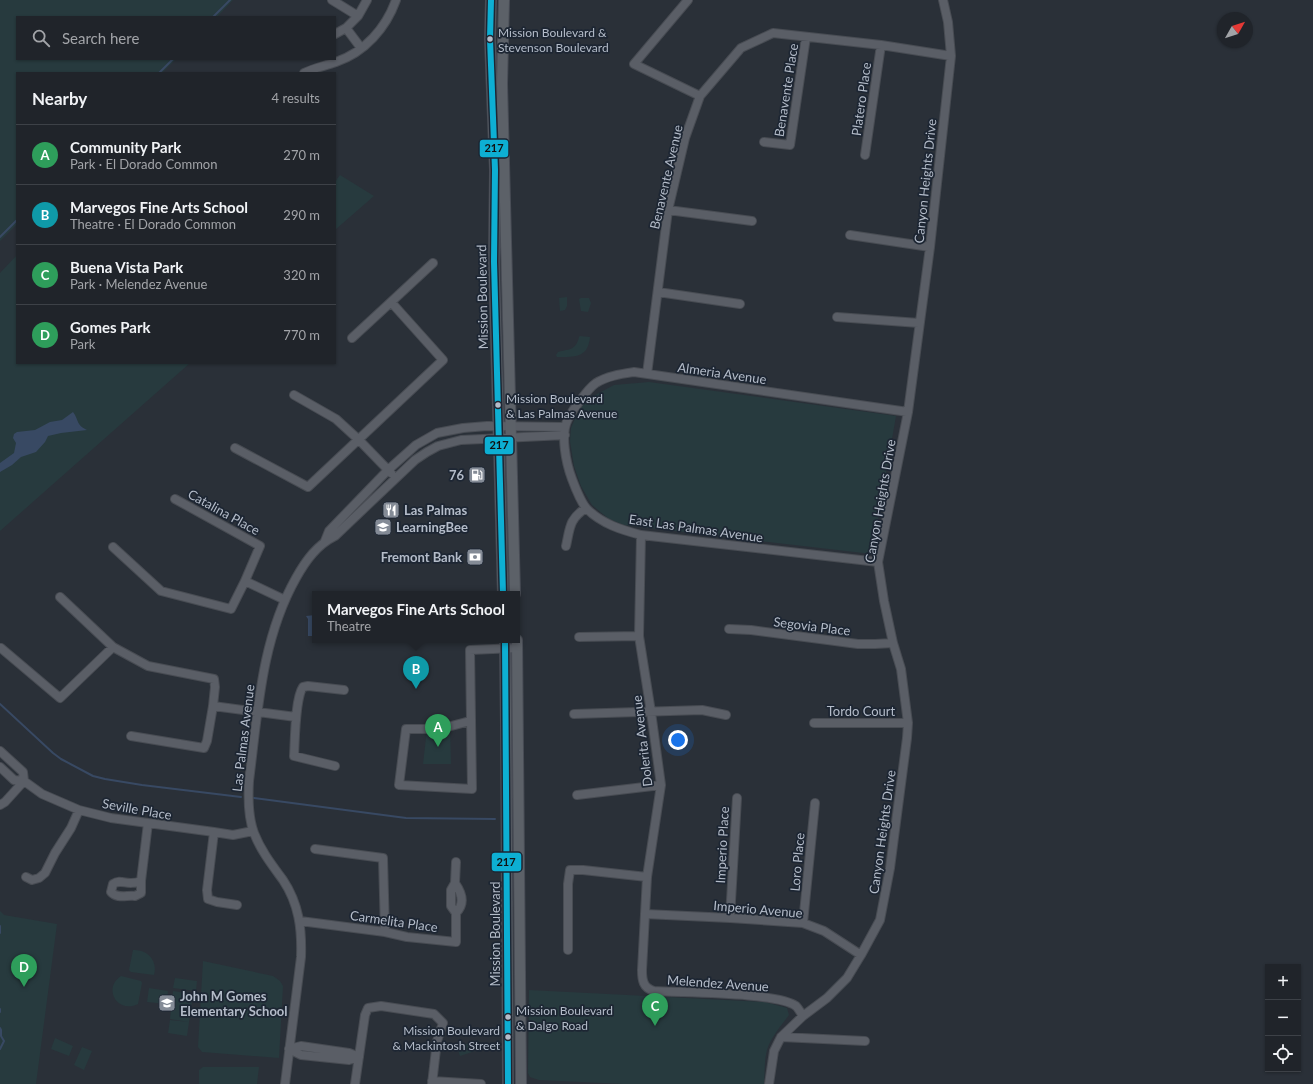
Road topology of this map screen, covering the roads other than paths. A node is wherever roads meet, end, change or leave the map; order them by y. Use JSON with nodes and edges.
{"nodes":[{"id":1,"x":332,"y":0,"type":"edge"},
{"id":2,"x":367,"y":0,"type":"edge"},
{"id":3,"x":396,"y":0,"type":"edge"},
{"id":4,"x":491,"y":0,"type":"edge"},
{"id":5,"x":504,"y":0,"type":"edge"},
{"id":6,"x":688,"y":0,"type":"edge"},
{"id":7,"x":943,"y":0,"type":"edge"},
{"id":8,"x":358,"y":16,"type":"junction"},
{"id":9,"x":346,"y":28,"type":"junction"},
{"id":10,"x":336,"y":33,"type":"edge"},
{"id":11,"x":806,"y":37,"type":"junction"},
{"id":12,"x":881,"y":45,"type":"junction"},
{"id":13,"x":362,"y":48,"type":"junction"},
{"id":14,"x":951,"y":56,"type":"junction"},
{"id":15,"x":307,"y":72,"type":"edge"},
{"id":16,"x":700,"y":96,"type":"junction"},
{"id":17,"x":764,"y":142,"type":"dead end"},
{"id":18,"x":865,"y":155,"type":"dead end"},
{"id":19,"x":668,"y":210,"type":"junction"},
{"id":20,"x":752,"y":221,"type":"dead end"},
{"id":21,"x":850,"y":235,"type":"dead end"},
{"id":22,"x":930,"y":247,"type":"junction"},
{"id":23,"x":433,"y":263,"type":"dead end"},
{"id":24,"x":658,"y":292,"type":"junction"},
{"id":25,"x":391,"y":302,"type":"junction"},
{"id":26,"x":740,"y":304,"type":"dead end"},
{"id":27,"x":837,"y":317,"type":"dead end"},
{"id":28,"x":919,"y":323,"type":"junction"},
{"id":29,"x":352,"y":338,"type":"dead end"},
{"id":30,"x":647,"y":374,"type":"junction"},
{"id":31,"x":294,"y":395,"type":"dead end"},
{"id":32,"x":908,"y":412,"type":"junction"},
{"id":33,"x":499,"y":427,"type":"junction"},
{"id":34,"x":511,"y":427,"type":"junction"},
{"id":35,"x":565,"y":431,"type":"junction"},
{"id":36,"x":499,"y":438,"type":"junction"},
{"id":37,"x":511,"y":438,"type":"junction"},
{"id":38,"x":359,"y":440,"type":"junction"},
{"id":39,"x":235,"y":448,"type":"dead end"},
{"id":40,"x":388,"y":470,"type":"junction"},
{"id":41,"x":396,"y":478,"type":"junction"},
{"id":42,"x":175,"y":499,"type":"dead end"},
{"id":43,"x":586,"y":508,"type":"junction"},
{"id":44,"x":641,"y":535,"type":"junction"},
{"id":45,"x":325,"y":541,"type":"junction"},
{"id":46,"x":566,"y":546,"type":"dead end"},
{"id":47,"x":113,"y":547,"type":"dead end"},
{"id":48,"x":878,"y":562,"type":"junction"},
{"id":49,"x":245,"y":580,"type":"junction"},
{"id":50,"x":503,"y":591,"type":"edge"},
{"id":51,"x":515,"y":591,"type":"edge"},
{"id":52,"x":60,"y":597,"type":"dead end"},
{"id":53,"x":285,"y":600,"type":"junction"},
{"id":54,"x":729,"y":629,"type":"dead end"},
{"id":55,"x":639,"y":636,"type":"junction"},
{"id":56,"x":579,"y":638,"type":"dead end"},
{"id":57,"x":893,"y":643,"type":"junction"},
{"id":58,"x":505,"y":644,"type":"edge"},
{"id":59,"x":517,"y":644,"type":"edge"},
{"id":60,"x":113,"y":647,"type":"junction"},
{"id":61,"x":1,"y":648,"type":"edge"},
{"id":62,"x":344,"y":690,"type":"dead end"},
{"id":63,"x":213,"y":706,"type":"junction"},
{"id":64,"x":258,"y":712,"type":"junction"},
{"id":65,"x":651,"y":712,"type":"junction"},
{"id":66,"x":574,"y":714,"type":"dead end"},
{"id":67,"x":726,"y":715,"type":"dead end"},
{"id":68,"x":296,"y":716,"type":"junction"},
{"id":69,"x":470,"y":721,"type":"junction"},
{"id":70,"x":814,"y":723,"type":"dead end"},
{"id":71,"x":908,"y":723,"type":"junction"},
{"id":72,"x":130,"y":736,"type":"dead end"},
{"id":73,"x":0,"y":751,"type":"edge"},
{"id":74,"x":335,"y":766,"type":"dead end"},
{"id":75,"x":0,"y":767,"type":"edge"},
{"id":76,"x":24,"y":781,"type":"junction"},
{"id":77,"x":661,"y":785,"type":"junction"},
{"id":78,"x":577,"y":795,"type":"dead end"},
{"id":79,"x":736,"y":798,"type":"dead end"},
{"id":80,"x":815,"y":802,"type":"dead end"},
{"id":81,"x":0,"y":805,"type":"edge"},
{"id":82,"x":79,"y":810,"type":"junction"},
{"id":83,"x":148,"y":823,"type":"junction"},
{"id":84,"x":253,"y":831,"type":"junction"},
{"id":85,"x":214,"y":832,"type":"junction"},
{"id":86,"x":315,"y":849,"type":"dead end"},
{"id":87,"x":456,"y":862,"type":"dead end"},
{"id":88,"x":26,"y":877,"type":"dead end"},
{"id":89,"x":647,"y":877,"type":"junction"},
{"id":90,"x":141,"y":881,"type":"dead end"},
{"id":91,"x":237,"y":905,"type":"dead end"},
{"id":92,"x":645,"y":914,"type":"junction"},
{"id":93,"x":730,"y":918,"type":"junction"},
{"id":94,"x":300,"y":921,"type":"junction"},
{"id":95,"x":803,"y":923,"type":"junction"},
{"id":96,"x":385,"y":932,"type":"junction"},
{"id":97,"x":568,"y":950,"type":"dead end"},
{"id":98,"x":861,"y":955,"type":"junction"},
{"id":99,"x":648,"y":989,"type":"joint"},
{"id":100,"x":803,"y":1016,"type":"junction"},
{"id":101,"x":781,"y":1037,"type":"junction"},
{"id":102,"x":865,"y":1041,"type":"dead end"},
{"id":103,"x":289,"y":1049,"type":"junction"},
{"id":104,"x":359,"y":1057,"type":"junction"},
{"id":105,"x":432,"y":1083,"type":"edge"},
{"id":106,"x":284,"y":1084,"type":"edge"},
{"id":107,"x":356,"y":1084,"type":"edge"},
{"id":108,"x":481,"y":1084,"type":"edge"},
{"id":109,"x":508,"y":1084,"type":"edge"},
{"id":110,"x":521,"y":1084,"type":"edge"},
{"id":111,"x":769,"y":1084,"type":"edge"}],
"edges":[{"from":1,"to":8,"type":"street"},
{"from":2,"to":8,"type":"street"},
{"from":3,"to":13,"type":"street"},
{"from":4,"to":33,"type":"main road","name":"Mission Boulevard"},
{"from":5,"to":34,"type":"main road","name":"Mission Boulevard"},
{"from":6,"to":16,"type":"street"},
{"from":7,"to":14,"type":"street","name":"Canyon Heights Drive"},
{"from":8,"to":9,"type":"street"},
{"from":9,"to":10,"type":"street"},
{"from":9,"to":13,"type":"street"},
{"from":11,"to":12,"type":"street","name":"Benavente Avenue"},
{"from":11,"to":16,"type":"street","name":"Benavente Avenue"},
{"from":11,"to":17,"type":"street","name":"Benavente Place"},
{"from":12,"to":14,"type":"street","name":"Benavente Avenue"},
{"from":12,"to":18,"type":"street","name":"Platero Place"},
{"from":13,"to":15,"type":"street"},
{"from":14,"to":22,"type":"street","name":"Canyon Heights Drive"},
{"from":16,"to":19,"type":"street","name":"Benavente Avenue"},
{"from":19,"to":20,"type":"street"},
{"from":19,"to":24,"type":"street","name":"Benavente Avenue"},
{"from":21,"to":22,"type":"street"},
{"from":22,"to":28,"type":"street","name":"Canyon Heights Drive"},
{"from":23,"to":25,"type":"street"},
{"from":24,"to":26,"type":"street"},
{"from":24,"to":30,"type":"street","name":"Benavente Avenue"},
{"from":25,"to":29,"type":"street"},
{"from":25,"to":38,"type":"street"},
{"from":27,"to":28,"type":"street"},
{"from":28,"to":32,"type":"street","name":"Canyon Heights Drive"},
{"from":30,"to":32,"type":"street","name":"Almeria Avenue"},
{"from":30,"to":35,"type":"street","name":"Almeria Avenue"},
{"from":31,"to":38,"type":"street"},
{"from":32,"to":48,"type":"street","name":"Canyon Heights Drive"},
{"from":33,"to":34,"type":"street","name":"Las Palmas Avenue"},
{"from":33,"to":36,"type":"main road","name":"Mission Boulevard"},
{"from":33,"to":40,"type":"street","name":"Las Palmas Avenue"},
{"from":34,"to":35,"type":"street"},
{"from":34,"to":37,"type":"main road","name":"Mission Boulevard"},
{"from":35,"to":37,"type":"street"},
{"from":35,"to":43,"type":"street","name":"East Las Palmas Avenue"},
{"from":36,"to":37,"type":"street"},
{"from":36,"to":41,"type":"street","name":"Las Palmas Avenue"},
{"from":36,"to":50,"type":"main road","name":"Mission Boulevard"},
{"from":37,"to":51,"type":"main road","name":"Mission Boulevard"},
{"from":38,"to":39,"type":"street"},
{"from":38,"to":40,"type":"street"},
{"from":40,"to":41,"type":"street"},
{"from":40,"to":45,"type":"street","name":"Las Palmas Avenue"},
{"from":41,"to":45,"type":"street","name":"Las Palmas Avenue"},
{"from":42,"to":49,"type":"street","name":"Catalina Place"},
{"from":43,"to":44,"type":"street","name":"East Las Palmas Avenue"},
{"from":43,"to":46,"type":"street"},
{"from":44,"to":48,"type":"street","name":"East Las Palmas Avenue"},
{"from":44,"to":55,"type":"street","name":"Dolerita Avenue"},
{"from":45,"to":53,"type":"street","name":"Las Palmas Avenue"},
{"from":47,"to":49,"type":"street"},
{"from":48,"to":57,"type":"street","name":"Canyon Heights Drive"},
{"from":49,"to":53,"type":"street"},
{"from":52,"to":60,"type":"street"},
{"from":53,"to":64,"type":"street","name":"Las Palmas Avenue"},
{"from":54,"to":57,"type":"street","name":"Segovia Place"},
{"from":55,"to":56,"type":"street"},
{"from":55,"to":65,"type":"street","name":"Dolerita Avenue"},
{"from":57,"to":71,"type":"street","name":"Canyon Heights Drive"},
{"from":58,"to":59,"type":"street"},
{"from":58,"to":69,"type":"street"},
{"from":58,"to":109,"type":"main road","name":"Mission Boulevard"},
{"from":59,"to":110,"type":"main road","name":"Mission Boulevard"},
{"from":60,"to":61,"type":"street"},
{"from":60,"to":63,"type":"street"},
{"from":62,"to":68,"type":"street"},
{"from":63,"to":64,"type":"street"},
{"from":63,"to":72,"type":"street"},
{"from":64,"to":68,"type":"street"},
{"from":64,"to":84,"type":"street","name":"Las Palmas Avenue"},
{"from":65,"to":66,"type":"street"},
{"from":65,"to":67,"type":"street"},
{"from":65,"to":77,"type":"street","name":"Dolerita Avenue"},
{"from":68,"to":74,"type":"street"},
{"from":69,"to":69,"type":"street"},
{"from":70,"to":71,"type":"street","name":"Tordo Court"},
{"from":71,"to":98,"type":"street","name":"Canyon Heights Drive"},
{"from":73,"to":76,"type":"street","name":"Seville Place"},
{"from":75,"to":76,"type":"street","name":"Seville Place"},
{"from":76,"to":81,"type":"street"},
{"from":76,"to":82,"type":"street","name":"Seville Place"},
{"from":77,"to":78,"type":"street"},
{"from":77,"to":89,"type":"street","name":"Dolerita Avenue"},
{"from":79,"to":93,"type":"street","name":"Imperio Place"},
{"from":80,"to":95,"type":"street","name":"Loro Place"},
{"from":82,"to":83,"type":"street","name":"Seville Place"},
{"from":82,"to":88,"type":"street"},
{"from":83,"to":85,"type":"street","name":"Seville Place"},
{"from":83,"to":90,"type":"street"},
{"from":84,"to":85,"type":"street","name":"Seville Place"},
{"from":84,"to":94,"type":"street","name":"Las Palmas Avenue"},
{"from":85,"to":91,"type":"street"},
{"from":86,"to":96,"type":"street"},
{"from":87,"to":96,"type":"street","name":"Carmelita Place"},
{"from":89,"to":92,"type":"street","name":"Dolerita Avenue"},
{"from":89,"to":97,"type":"street"},
{"from":92,"to":93,"type":"street","name":"Imperio Avenue"},
{"from":92,"to":99,"type":"street","name":"Dolerita Avenue"},
{"from":93,"to":95,"type":"street","name":"Imperio Avenue"},
{"from":94,"to":96,"type":"street","name":"Carmelita Place"},
{"from":94,"to":103,"type":"street","name":"Las Palmas Avenue"},
{"from":95,"to":98,"type":"street","name":"Imperio Avenue"},
{"from":98,"to":100,"type":"street","name":"Canyon Heights Drive"},
{"from":99,"to":100,"type":"street","name":"Melendez Avenue"},
{"from":100,"to":101,"type":"street","name":"Canyon Heights Drive"},
{"from":101,"to":102,"type":"street"},
{"from":101,"to":111,"type":"street","name":"Canyon Heights Drive"},
{"from":103,"to":104,"type":"street"},
{"from":103,"to":106,"type":"street","name":"Las Palmas Avenue"},
{"from":104,"to":105,"type":"street"},
{"from":104,"to":107,"type":"street"},
{"from":105,"to":108,"type":"street"}]}
